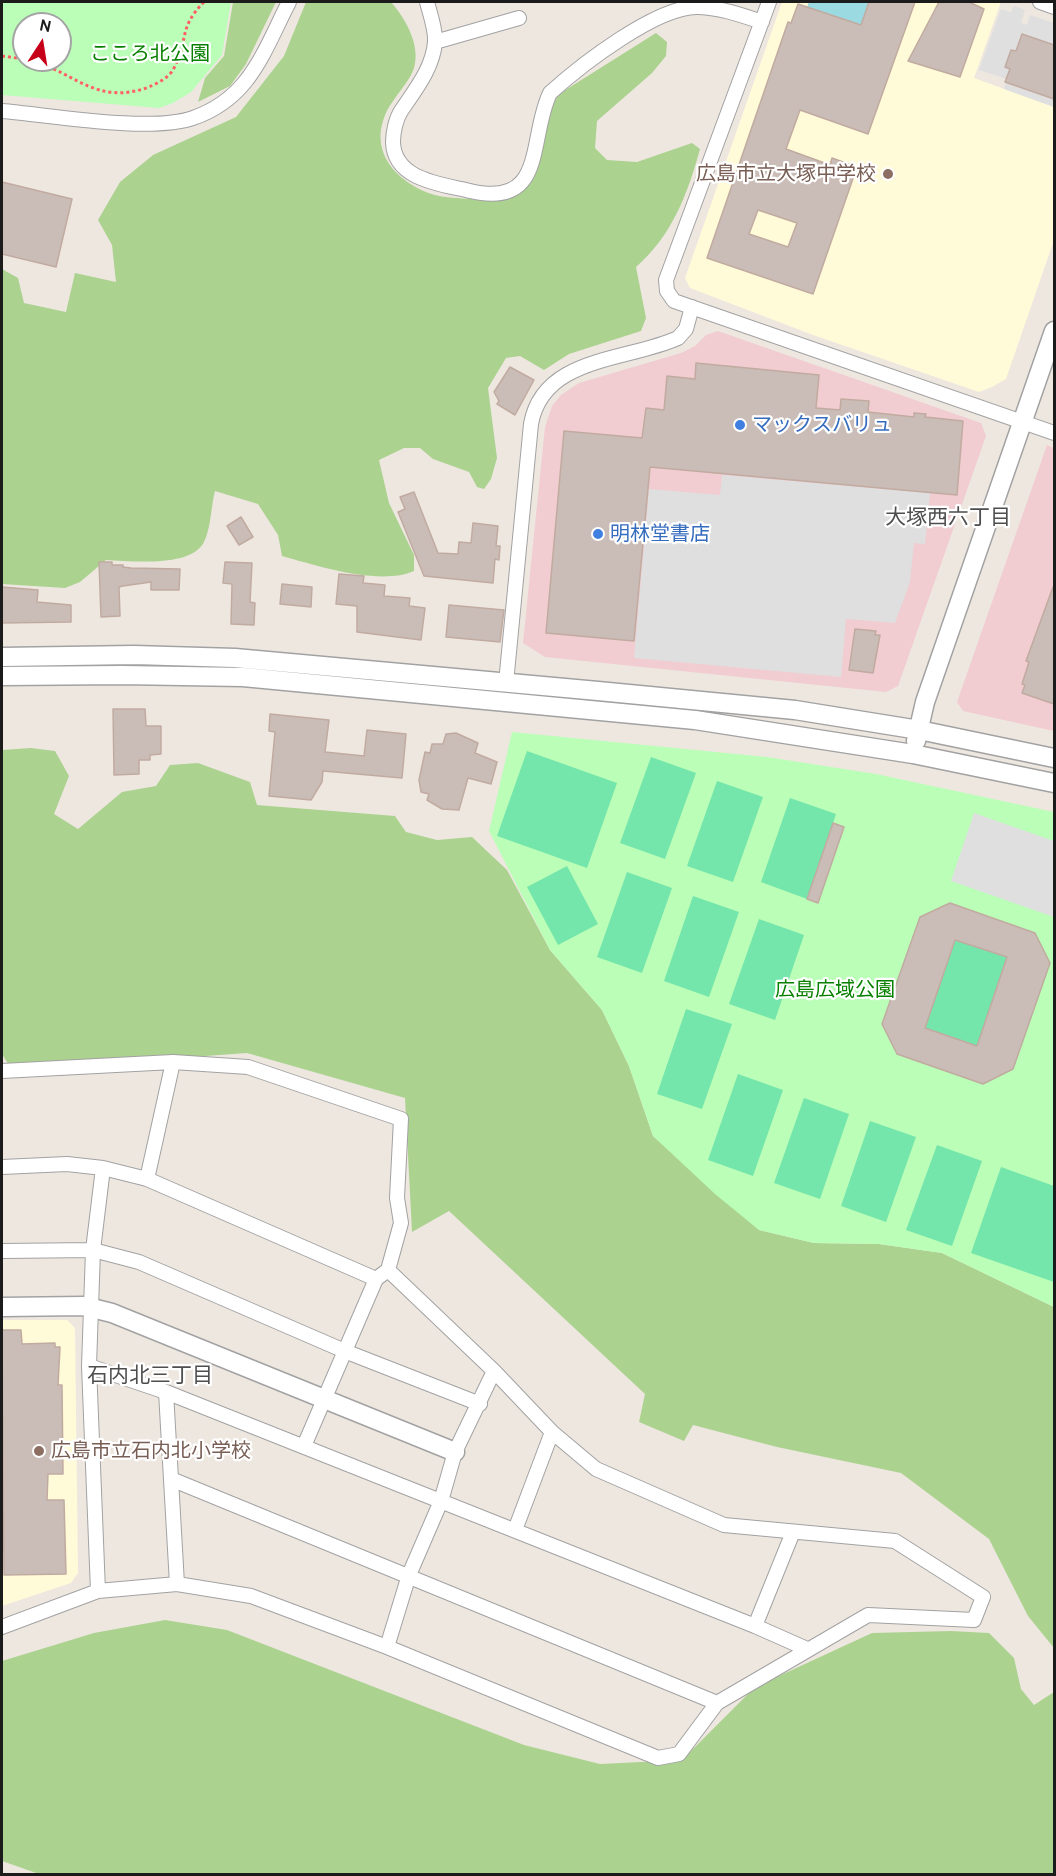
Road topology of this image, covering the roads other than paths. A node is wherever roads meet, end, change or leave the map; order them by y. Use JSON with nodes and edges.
{"nodes":[{"id":1,"x":289,"y":2,"type":"edge"},
{"id":2,"x":428,"y":2,"type":"edge"},
{"id":3,"x":769,"y":2,"type":"edge"},
{"id":4,"x":1040,"y":2,"type":"edge"},
{"id":5,"x":1054,"y":7,"type":"edge"},
{"id":6,"x":519,"y":18,"type":"dead end"},
{"id":7,"x":762,"y":22,"type":"junction"},
{"id":8,"x":435,"y":42,"type":"junction"},
{"id":9,"x":2,"y":111,"type":"edge"},
{"id":10,"x":692,"y":307,"type":"junction"},
{"id":11,"x":1054,"y":331,"type":"edge"},
{"id":12,"x":1023,"y":422,"type":"junction"},
{"id":13,"x":1054,"y":433,"type":"edge"},
{"id":14,"x":2,"y":657,"type":"edge"},
{"id":15,"x":2,"y":676,"type":"edge"},
{"id":16,"x":506,"y":683,"type":"junction"},
{"id":17,"x":919,"y":730,"type":"junction"},
{"id":18,"x":913,"y":754,"type":"junction"},
{"id":19,"x":1054,"y":758,"type":"edge"},
{"id":20,"x":1054,"y":783,"type":"edge"},
{"id":21,"x":173,"y":1062,"type":"junction"},
{"id":22,"x":2,"y":1070,"type":"edge"},
{"id":23,"x":2,"y":1167,"type":"edge"},
{"id":24,"x":103,"y":1168,"type":"junction"},
{"id":25,"x":147,"y":1179,"type":"junction"},
{"id":26,"x":93,"y":1250,"type":"junction"},
{"id":27,"x":2,"y":1251,"type":"edge"},
{"id":28,"x":388,"y":1270,"type":"junction"},
{"id":29,"x":376,"y":1280,"type":"junction"},
{"id":30,"x":2,"y":1307,"type":"edge"},
{"id":31,"x":91,"y":1307,"type":"junction"},
{"id":32,"x":347,"y":1352,"type":"junction"},
{"id":33,"x":89,"y":1366,"type":"junction"},
{"id":34,"x":494,"y":1371,"type":"junction"},
{"id":35,"x":166,"y":1392,"type":"junction"},
{"id":36,"x":327,"y":1400,"type":"junction"},
{"id":37,"x":480,"y":1404,"type":"junction"},
{"id":38,"x":552,"y":1432,"type":"junction"},
{"id":39,"x":304,"y":1446,"type":"junction"},
{"id":40,"x":455,"y":1452,"type":"junction"},
{"id":41,"x":171,"y":1479,"type":"junction"},
{"id":42,"x":441,"y":1501,"type":"junction"},
{"id":43,"x":515,"y":1530,"type":"junction"},
{"id":44,"x":794,"y":1532,"type":"junction"},
{"id":45,"x":409,"y":1575,"type":"junction"},
{"id":46,"x":177,"y":1584,"type":"junction"},
{"id":47,"x":98,"y":1591,"type":"junction"},
{"id":48,"x":755,"y":1626,"type":"junction"},
{"id":49,"x":2,"y":1627,"type":"edge"},
{"id":50,"x":387,"y":1647,"type":"junction"},
{"id":51,"x":807,"y":1649,"type":"junction"},
{"id":52,"x":717,"y":1702,"type":"junction"}],
"edges":[{"from":1,"to":9,"type":"street"},
{"from":2,"to":8,"type":"street"},
{"from":3,"to":7,"type":"street"},
{"from":4,"to":5,"type":"street"},
{"from":6,"to":8,"type":"street"},
{"from":7,"to":8,"type":"street"},
{"from":7,"to":10,"type":"street"},
{"from":10,"to":12,"type":"street"},
{"from":10,"to":16,"type":"street"},
{"from":11,"to":12,"type":"street"},
{"from":12,"to":13,"type":"street"},
{"from":12,"to":17,"type":"street"},
{"from":14,"to":16,"type":"street"},
{"from":15,"to":18,"type":"street"},
{"from":16,"to":17,"type":"street"},
{"from":17,"to":18,"type":"street"},
{"from":17,"to":19,"type":"street"},
{"from":18,"to":20,"type":"street"},
{"from":21,"to":22,"type":"street"},
{"from":21,"to":25,"type":"street"},
{"from":21,"to":28,"type":"street"},
{"from":23,"to":24,"type":"street"},
{"from":24,"to":25,"type":"street"},
{"from":24,"to":26,"type":"street"},
{"from":25,"to":29,"type":"street"},
{"from":26,"to":27,"type":"street"},
{"from":26,"to":31,"type":"street"},
{"from":26,"to":32,"type":"street"},
{"from":28,"to":29,"type":"street"},
{"from":28,"to":34,"type":"street"},
{"from":29,"to":32,"type":"street"},
{"from":30,"to":31,"type":"street"},
{"from":31,"to":33,"type":"street"},
{"from":31,"to":36,"type":"street"},
{"from":32,"to":36,"type":"street"},
{"from":32,"to":37,"type":"street"},
{"from":33,"to":35,"type":"street"},
{"from":33,"to":47,"type":"street"},
{"from":34,"to":37,"type":"street"},
{"from":34,"to":38,"type":"street"},
{"from":35,"to":39,"type":"street"},
{"from":35,"to":41,"type":"street"},
{"from":36,"to":39,"type":"street"},
{"from":36,"to":40,"type":"street"},
{"from":37,"to":40,"type":"street"},
{"from":38,"to":43,"type":"street"},
{"from":38,"to":44,"type":"street"},
{"from":39,"to":42,"type":"street"},
{"from":40,"to":42,"type":"street"},
{"from":41,"to":45,"type":"street"},
{"from":41,"to":46,"type":"street"},
{"from":42,"to":43,"type":"street"},
{"from":42,"to":45,"type":"street"},
{"from":43,"to":48,"type":"street"},
{"from":44,"to":48,"type":"street"},
{"from":44,"to":51,"type":"street"},
{"from":45,"to":50,"type":"street"},
{"from":45,"to":52,"type":"street"},
{"from":46,"to":47,"type":"street"},
{"from":46,"to":50,"type":"street"},
{"from":47,"to":49,"type":"street"},
{"from":48,"to":51,"type":"street"},
{"from":50,"to":52,"type":"street"},
{"from":51,"to":52,"type":"street"}]}
